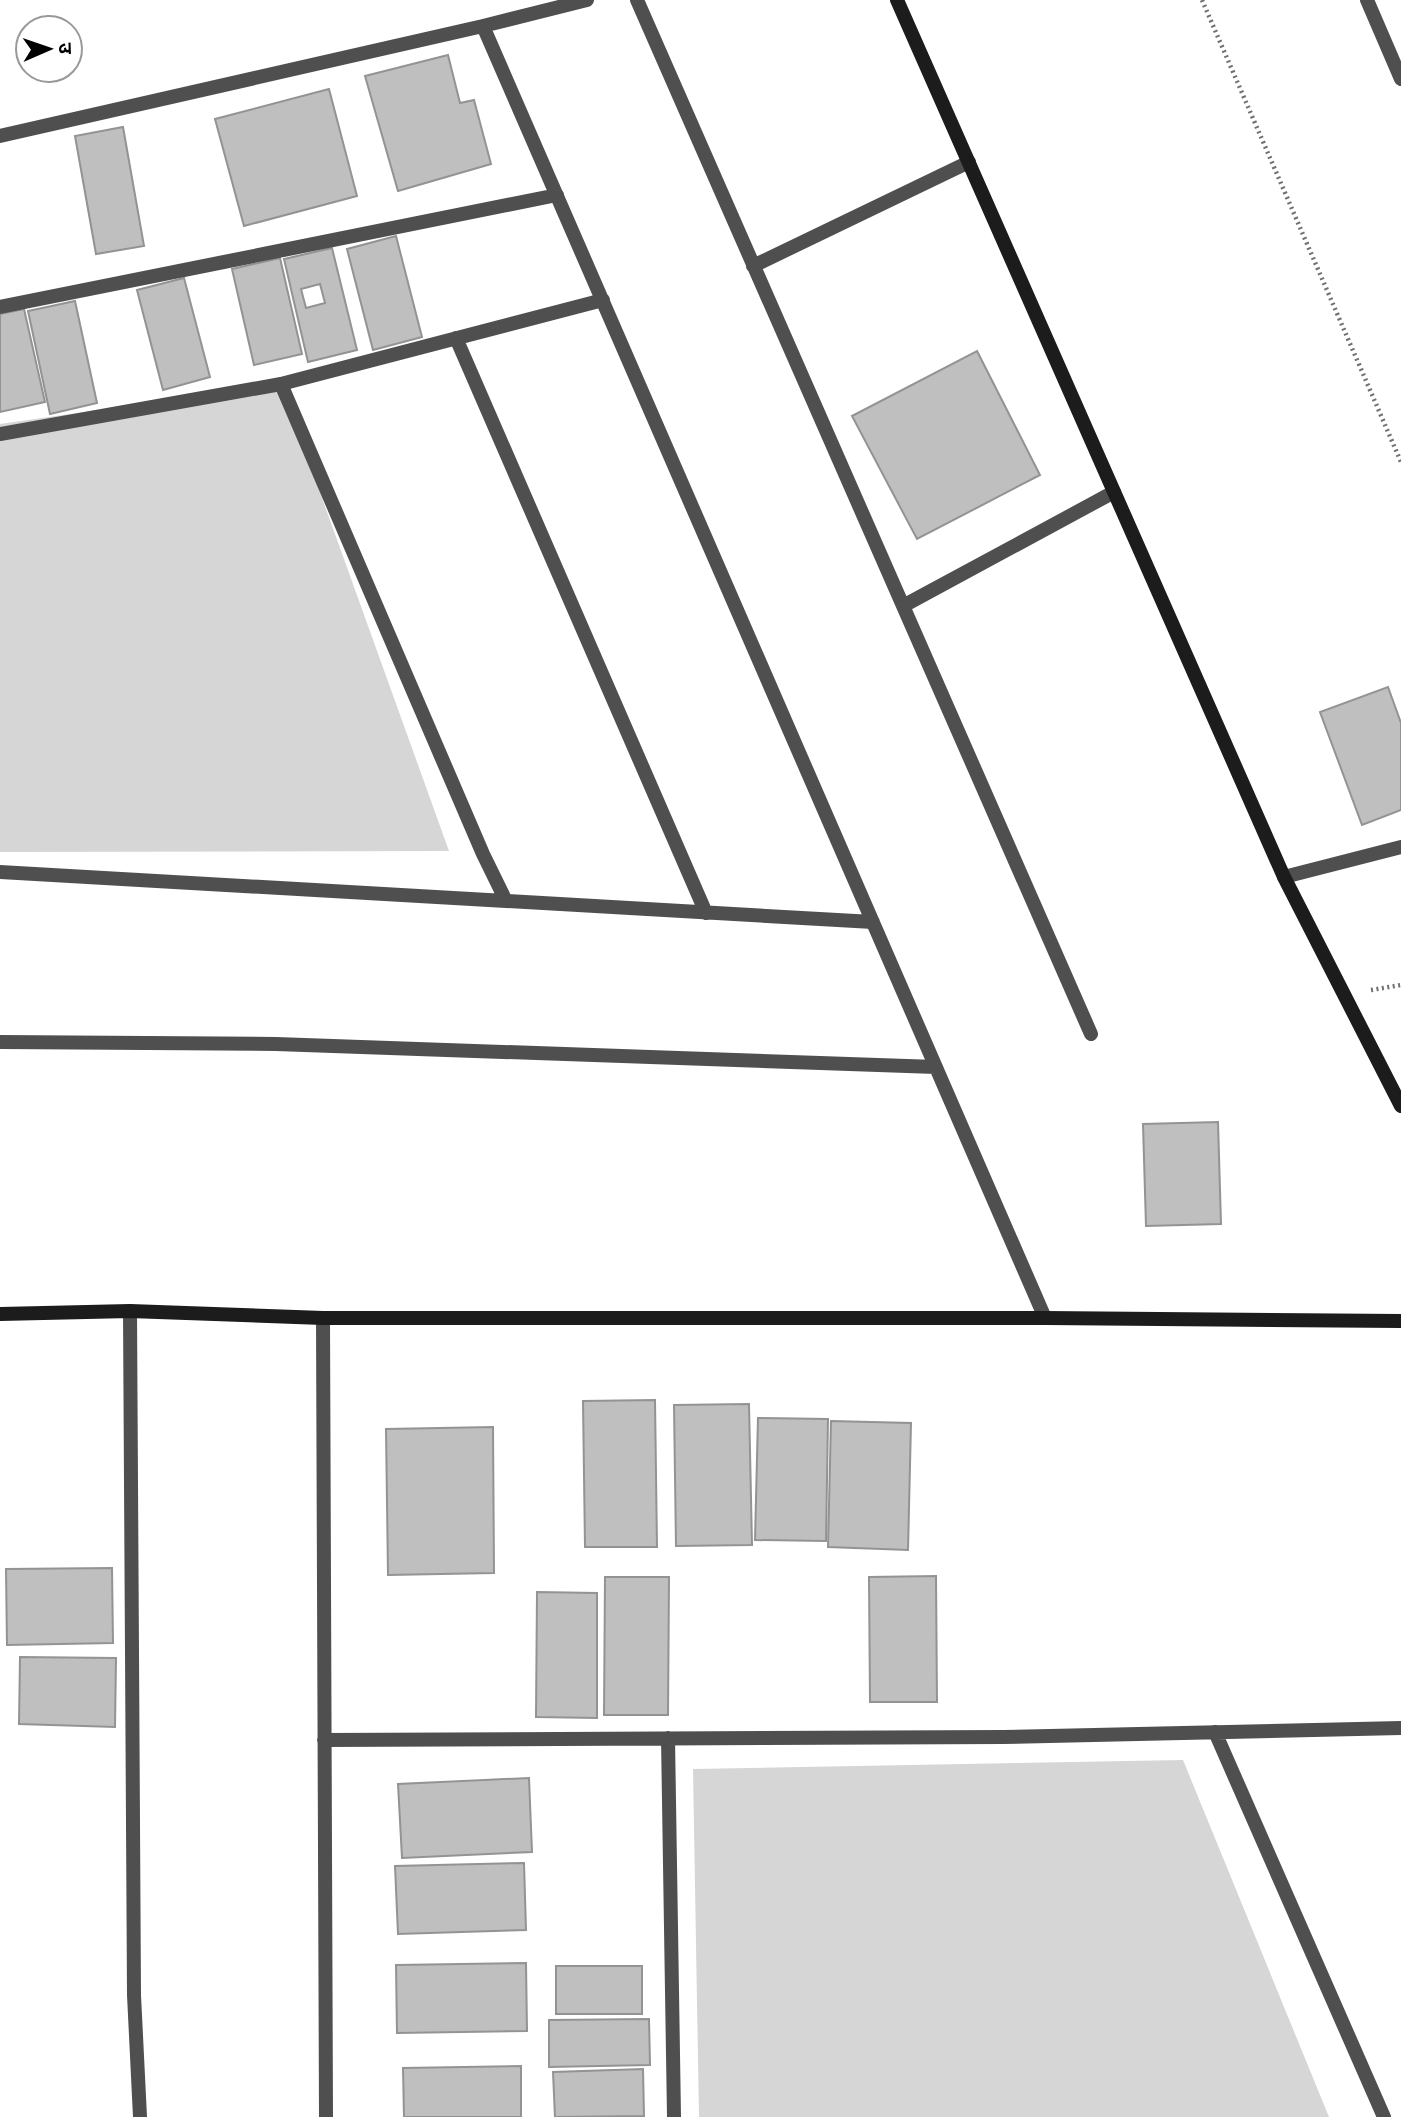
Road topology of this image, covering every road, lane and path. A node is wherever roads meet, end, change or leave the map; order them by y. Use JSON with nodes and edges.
{"nodes":[{"id":1,"x":587,"y":0,"type":"edge"},
{"id":2,"x":637,"y":0,"type":"edge"},
{"id":3,"x":897,"y":0,"type":"edge"},
{"id":4,"x":1202,"y":0,"type":"edge"},
{"id":5,"x":1367,"y":0,"type":"edge"},
{"id":6,"x":483,"y":26,"type":"junction"},
{"id":7,"x":1401,"y":79,"type":"edge"},
{"id":8,"x":0,"y":136,"type":"edge"},
{"id":9,"x":969,"y":162,"type":"junction"},
{"id":10,"x":558,"y":195,"type":"junction"},
{"id":11,"x":753,"y":265,"type":"junction"},
{"id":12,"x":603,"y":300,"type":"junction"},
{"id":13,"x":0,"y":307,"type":"edge"},
{"id":14,"x":456,"y":338,"type":"junction"},
{"id":15,"x":281,"y":384,"type":"junction"},
{"id":16,"x":0,"y":434,"type":"edge"},
{"id":17,"x":1401,"y":462,"type":"edge"},
{"id":18,"x":1114,"y":492,"type":"junction"},
{"id":19,"x":904,"y":606,"type":"junction"},
{"id":20,"x":1401,"y":847,"type":"edge"},
{"id":21,"x":0,"y":872,"type":"edge"},
{"id":22,"x":1284,"y":877,"type":"junction"},
{"id":23,"x":506,"y":901,"type":"junction"},
{"id":24,"x":706,"y":913,"type":"junction"},
{"id":25,"x":873,"y":922,"type":"junction"},
{"id":26,"x":1091,"y":1034,"type":"dead end"},
{"id":27,"x":0,"y":1042,"type":"edge"},
{"id":28,"x":936,"y":1068,"type":"junction"},
{"id":29,"x":1401,"y":1106,"type":"edge"},
{"id":30,"x":130,"y":1311,"type":"junction"},
{"id":31,"x":0,"y":1314,"type":"edge"},
{"id":32,"x":323,"y":1318,"type":"junction"},
{"id":33,"x":1045,"y":1318,"type":"junction"},
{"id":34,"x":1401,"y":1321,"type":"edge"},
{"id":35,"x":1401,"y":1728,"type":"edge"},
{"id":36,"x":1215,"y":1732,"type":"junction"},
{"id":37,"x":668,"y":1738,"type":"junction"},
{"id":38,"x":324,"y":1740,"type":"junction"},
{"id":39,"x":140,"y":2117,"type":"edge"},
{"id":40,"x":326,"y":2117,"type":"edge"},
{"id":41,"x":674,"y":2117,"type":"edge"},
{"id":42,"x":1384,"y":2117,"type":"edge"}],
"edges":[{"from":1,"to":6,"type":"street"},
{"from":2,"to":11,"type":"street"},
{"from":3,"to":9,"type":"street"},
{"from":4,"to":17,"type":"path"},
{"from":5,"to":7,"type":"street"},
{"from":6,"to":8,"type":"street"},
{"from":6,"to":10,"type":"street"},
{"from":9,"to":11,"type":"street"},
{"from":9,"to":18,"type":"street"},
{"from":10,"to":12,"type":"street"},
{"from":10,"to":13,"type":"street"},
{"from":11,"to":19,"type":"street"},
{"from":12,"to":14,"type":"street"},
{"from":12,"to":25,"type":"street"},
{"from":14,"to":15,"type":"street"},
{"from":14,"to":24,"type":"street"},
{"from":15,"to":16,"type":"street"},
{"from":15,"to":23,"type":"street"},
{"from":18,"to":19,"type":"street"},
{"from":18,"to":22,"type":"street"},
{"from":19,"to":26,"type":"street"},
{"from":20,"to":22,"type":"street"},
{"from":21,"to":23,"type":"street"},
{"from":22,"to":29,"type":"street"},
{"from":23,"to":24,"type":"street"},
{"from":24,"to":25,"type":"street"},
{"from":25,"to":28,"type":"street"},
{"from":27,"to":28,"type":"street"},
{"from":28,"to":33,"type":"street"},
{"from":30,"to":31,"type":"street"},
{"from":30,"to":32,"type":"street"},
{"from":30,"to":39,"type":"street"},
{"from":32,"to":33,"type":"street"},
{"from":32,"to":38,"type":"street"},
{"from":33,"to":34,"type":"street"},
{"from":35,"to":36,"type":"street"},
{"from":36,"to":37,"type":"street"},
{"from":36,"to":42,"type":"street"},
{"from":37,"to":38,"type":"street"},
{"from":37,"to":41,"type":"street"},
{"from":38,"to":40,"type":"street"}]}
